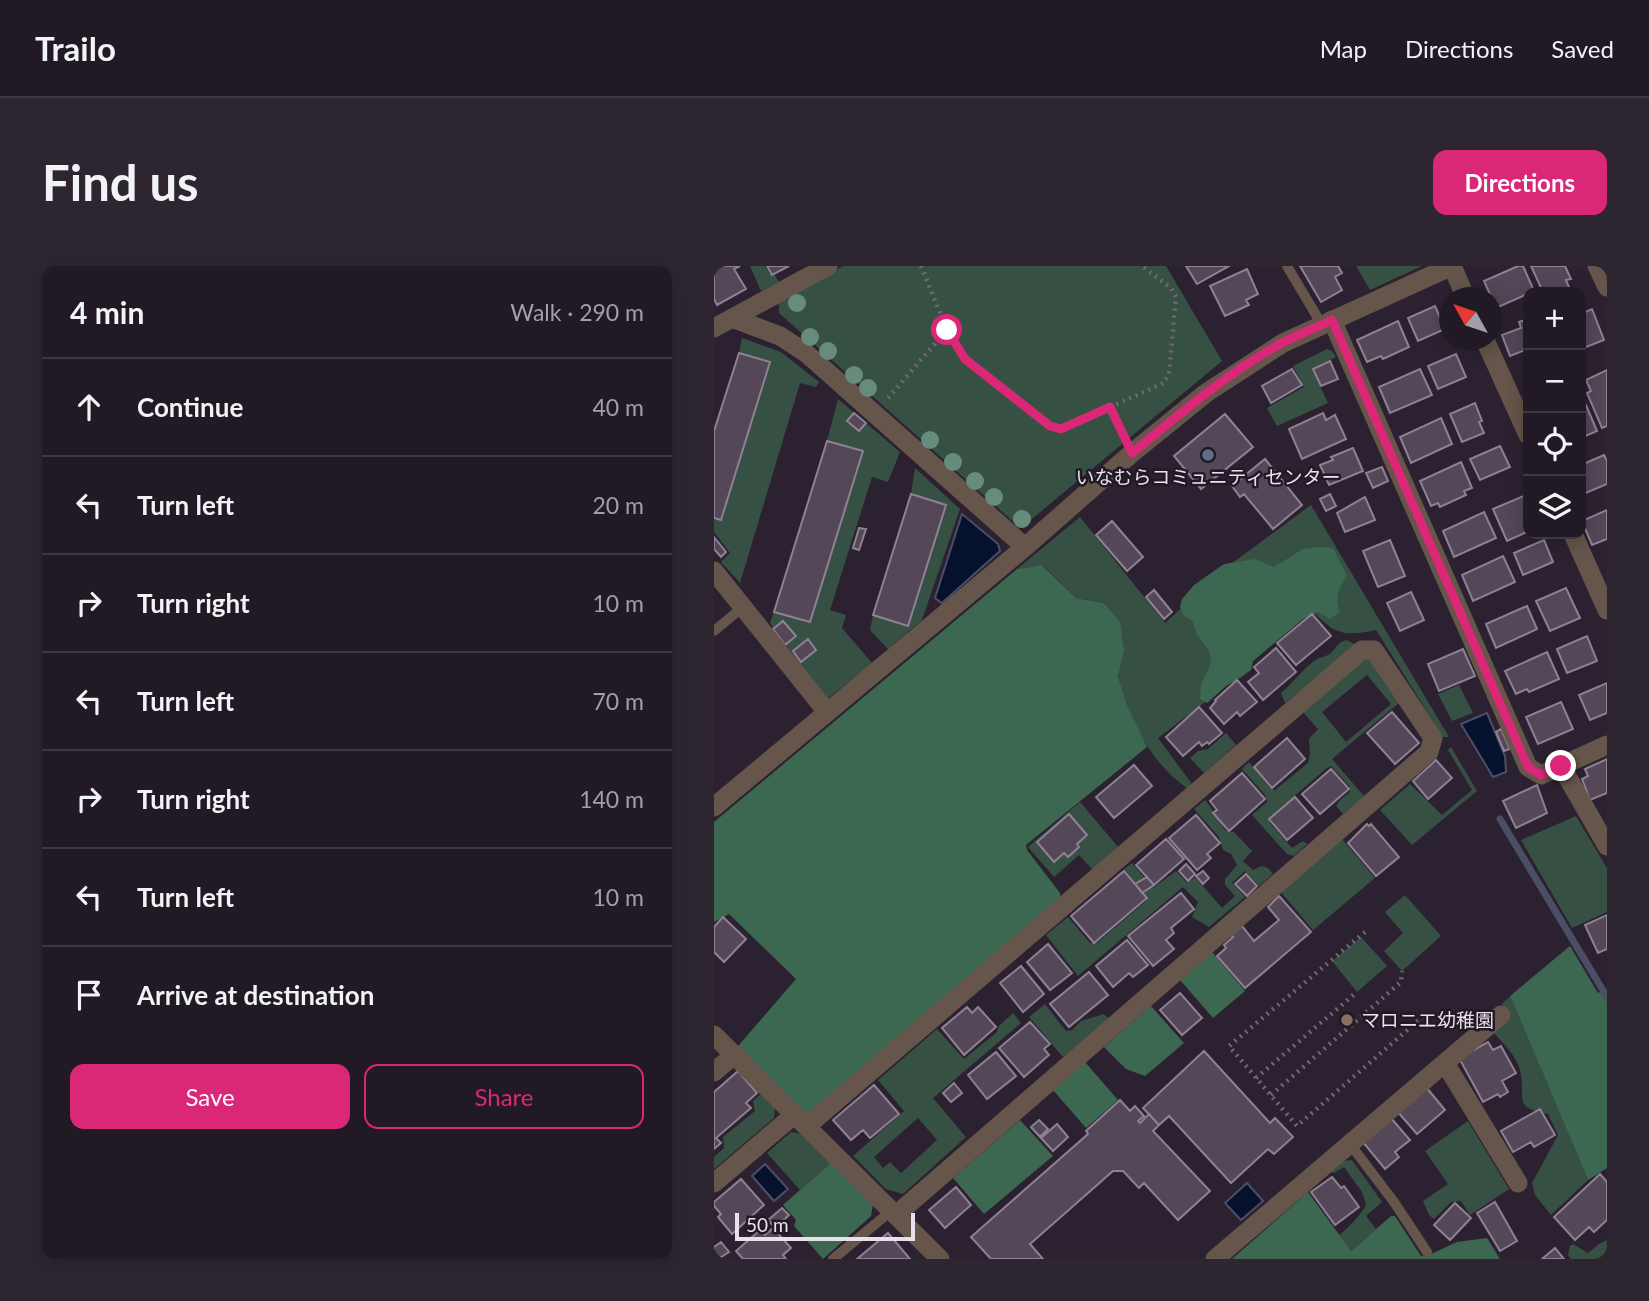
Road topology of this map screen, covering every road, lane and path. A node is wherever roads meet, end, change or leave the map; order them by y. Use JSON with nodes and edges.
{"nodes":[{"id":1,"x":828,"y":266,"type":"edge"},
{"id":2,"x":921,"y":266,"type":"edge"},
{"id":3,"x":1142,"y":266,"type":"edge"},
{"id":4,"x":1287,"y":266,"type":"edge"},
{"id":5,"x":1452,"y":266,"type":"edge"},
{"id":6,"x":1597,"y":266,"type":"edge"},
{"id":7,"x":1461,"y":287,"type":"edge"},
{"id":8,"x":1607,"y":288,"type":"edge"},
{"id":9,"x":732,"y":318,"type":"junction"},
{"id":10,"x":1327,"y":323,"type":"junction"},
{"id":11,"x":714,"y":327,"type":"edge"},
{"id":12,"x":947,"y":330,"type":"junction"},
{"id":13,"x":1490,"y":350,"type":"edge"},
{"id":14,"x":1110,"y":407,"type":"junction"},
{"id":15,"x":874,"y":414,"type":"junction"},
{"id":16,"x":1523,"y":424,"type":"edge"},
{"id":17,"x":1132,"y":453,"type":"junction"},
{"id":18,"x":1575,"y":539,"type":"edge"},
{"id":19,"x":1024,"y":547,"type":"junction"},
{"id":20,"x":714,"y":571,"type":"edge"},
{"id":21,"x":743,"y":607,"type":"junction"},
{"id":22,"x":1607,"y":610,"type":"edge"},
{"id":23,"x":714,"y":631,"type":"edge"},
{"id":24,"x":827,"y":712,"type":"junction"},
{"id":25,"x":1607,"y":745,"type":"edge"},
{"id":26,"x":1561,"y":766,"type":"junction"},
{"id":27,"x":714,"y":806,"type":"edge"},
{"id":28,"x":1607,"y":846,"type":"edge"},
{"id":29,"x":1365,"y":932,"type":"dead end"},
{"id":30,"x":1402,"y":971,"type":"dead end"},
{"id":31,"x":1357,"y":992,"type":"dead end"},
{"id":32,"x":1427,"y":1013,"type":"dead end"},
{"id":33,"x":1501,"y":1015,"type":"dead end"},
{"id":34,"x":714,"y":1035,"type":"edge"},
{"id":35,"x":735,"y":1054,"type":"junction"},
{"id":36,"x":1445,"y":1063,"type":"junction"},
{"id":37,"x":714,"y":1072,"type":"edge"},
{"id":38,"x":1256,"y":1078,"type":"junction"},
{"id":39,"x":1271,"y":1095,"type":"junction"},
{"id":40,"x":801,"y":1120,"type":"junction"},
{"id":41,"x":1350,"y":1144,"type":"junction"},
{"id":42,"x":714,"y":1183,"type":"edge"},
{"id":43,"x":1518,"y":1183,"type":"dead end"},
{"id":44,"x":894,"y":1213,"type":"junction"},
{"id":45,"x":1427,"y":1252,"type":"dead end"},
{"id":46,"x":833,"y":1259,"type":"edge"},
{"id":47,"x":940,"y":1259,"type":"edge"},
{"id":48,"x":1215,"y":1259,"type":"edge"}],
"edges":[{"from":1,"to":9,"type":"street"},
{"from":2,"to":12,"type":"path"},
{"from":3,"to":14,"type":"path"},
{"from":4,"to":10,"type":"lane"},
{"from":5,"to":7,"type":"street"},
{"from":5,"to":10,"type":"street"},
{"from":6,"to":8,"type":"street"},
{"from":9,"to":11,"type":"street"},
{"from":9,"to":15,"type":"street"},
{"from":10,"to":17,"type":"street"},
{"from":10,"to":26,"type":"street"},
{"from":12,"to":14,"type":"path"},
{"from":12,"to":15,"type":"path"},
{"from":13,"to":16,"type":"street"},
{"from":14,"to":17,"type":"path"},
{"from":15,"to":19,"type":"street"},
{"from":17,"to":19,"type":"street"},
{"from":18,"to":22,"type":"street"},
{"from":19,"to":24,"type":"street"},
{"from":20,"to":21,"type":"street"},
{"from":21,"to":23,"type":"lane"},
{"from":21,"to":24,"type":"street"},
{"from":24,"to":27,"type":"street"},
{"from":25,"to":26,"type":"street"},
{"from":26,"to":28,"type":"street"},
{"from":29,"to":38,"type":"path"},
{"from":30,"to":39,"type":"path"},
{"from":31,"to":38,"type":"path"},
{"from":32,"to":39,"type":"path"},
{"from":33,"to":36,"type":"street"},
{"from":34,"to":35,"type":"street"},
{"from":35,"to":37,"type":"street"},
{"from":35,"to":40,"type":"street"},
{"from":36,"to":41,"type":"street"},
{"from":36,"to":43,"type":"street"},
{"from":38,"to":39,"type":"path"},
{"from":40,"to":42,"type":"street"},
{"from":40,"to":44,"type":"street"},
{"from":40,"to":44,"type":"street"},
{"from":41,"to":45,"type":"lane"},
{"from":41,"to":48,"type":"street"},
{"from":44,"to":46,"type":"lane"},
{"from":44,"to":47,"type":"street"}]}
